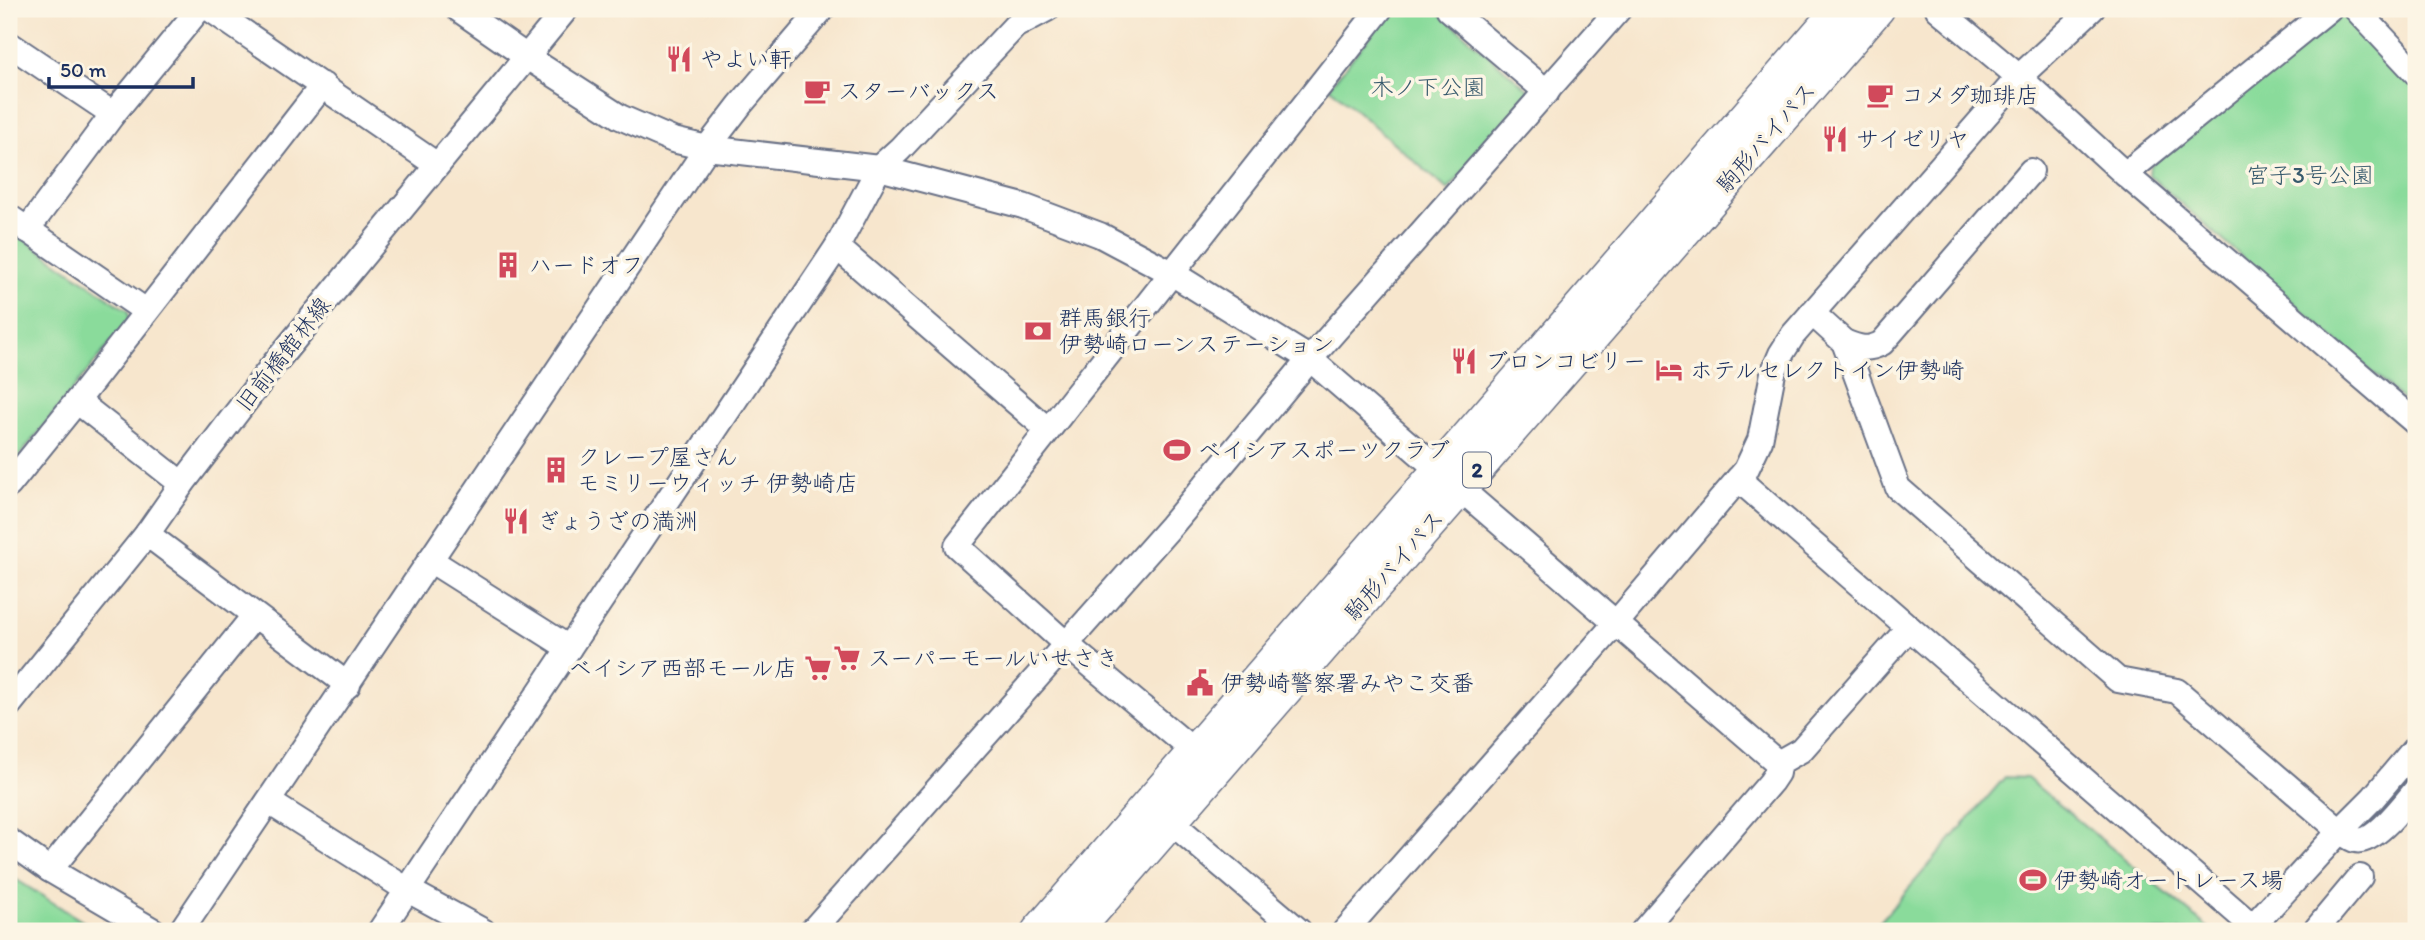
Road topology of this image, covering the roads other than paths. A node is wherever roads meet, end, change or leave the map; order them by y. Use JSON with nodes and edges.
{"nodes":[{"id":1,"x":199,"y":9,"type":"edge"},
{"id":2,"x":210,"y":9,"type":"edge"},
{"id":3,"x":458,"y":9,"type":"edge"},
{"id":4,"x":566,"y":9,"type":"edge"},
{"id":5,"x":822,"y":9,"type":"edge"},
{"id":6,"x":1047,"y":9,"type":"edge"},
{"id":7,"x":1380,"y":9,"type":"edge"},
{"id":8,"x":1449,"y":9,"type":"edge"},
{"id":9,"x":1619,"y":9,"type":"edge"},
{"id":10,"x":1839,"y":9,"type":"edge"},
{"id":11,"x":1878,"y":9,"type":"edge"},
{"id":12,"x":1938,"y":9,"type":"edge"},
{"id":13,"x":2092,"y":9,"type":"edge"},
{"id":14,"x":2329,"y":9,"type":"edge"},
{"id":15,"x":2356,"y":9,"type":"edge"},
{"id":16,"x":9,"y":44,"type":"edge"},
{"id":17,"x":527,"y":57,"type":"junction"},
{"id":18,"x":2416,"y":73,"type":"edge"},
{"id":19,"x":2019,"y":78,"type":"junction"},
{"id":20,"x":323,"y":85,"type":"junction"},
{"id":21,"x":1546,"y":92,"type":"junction"},
{"id":22,"x":113,"y":114,"type":"junction"},
{"id":23,"x":707,"y":148,"type":"junction"},
{"id":24,"x":437,"y":165,"type":"junction"},
{"id":25,"x":879,"y":168,"type":"junction"},
{"id":26,"x":2031,"y":171,"type":"dead end"},
{"id":27,"x":2125,"y":174,"type":"junction"},
{"id":28,"x":18,"y":223,"type":"edge"},
{"id":29,"x":837,"y":247,"type":"junction"},
{"id":30,"x":1170,"y":272,"type":"junction"},
{"id":31,"x":146,"y":311,"type":"junction"},
{"id":32,"x":1812,"y":313,"type":"junction"},
{"id":33,"x":1843,"y":342,"type":"junction"},
{"id":34,"x":1310,"y":359,"type":"junction"},
{"id":35,"x":77,"y":401,"type":"junction"},
{"id":36,"x":2416,"y":423,"type":"edge"},
{"id":37,"x":1048,"y":429,"type":"junction"},
{"id":38,"x":1450,"y":478,"type":"junction"},
{"id":39,"x":1738,"y":479,"type":"junction"},
{"id":40,"x":182,"y":484,"type":"junction"},
{"id":41,"x":9,"y":485,"type":"edge"},
{"id":42,"x":147,"y":534,"type":"junction"},
{"id":43,"x":430,"y":560,"type":"junction"},
{"id":44,"x":254,"y":615,"type":"junction"},
{"id":45,"x":1617,"y":622,"type":"junction"},
{"id":46,"x":1909,"y":628,"type":"junction"},
{"id":47,"x":1066,"y":644,"type":"junction"},
{"id":48,"x":569,"y":648,"type":"junction"},
{"id":49,"x":348,"y":685,"type":"junction"},
{"id":50,"x":9,"y":705,"type":"edge"},
{"id":51,"x":2416,"y":747,"type":"edge"},
{"id":52,"x":1195,"y":752,"type":"junction"},
{"id":53,"x":1778,"y":763,"type":"junction"},
{"id":54,"x":2416,"y":790,"type":"edge"},
{"id":55,"x":269,"y":802,"type":"junction"},
{"id":56,"x":1170,"y":821,"type":"junction"},
{"id":57,"x":2340,"y":831,"type":"junction"},
{"id":58,"x":9,"y":841,"type":"edge"},
{"id":59,"x":50,"y":870,"type":"junction"},
{"id":60,"x":2360,"y":877,"type":"dead end"},
{"id":61,"x":406,"y":889,"type":"junction"},
{"id":62,"x":2255,"y":929,"type":"edge"},
{"id":63,"x":154,"y":931,"type":"edge"},
{"id":64,"x":181,"y":931,"type":"edge"},
{"id":65,"x":380,"y":931,"type":"edge"},
{"id":66,"x":483,"y":931,"type":"edge"},
{"id":67,"x":812,"y":931,"type":"edge"},
{"id":68,"x":1038,"y":931,"type":"edge"},
{"id":69,"x":1076,"y":931,"type":"edge"},
{"id":70,"x":1299,"y":931,"type":"edge"},
{"id":71,"x":1345,"y":931,"type":"edge"},
{"id":72,"x":1643,"y":931,"type":"edge"},
{"id":73,"x":2315,"y":931,"type":"edge"}],
"edges":[{"from":1,"to":22,"type":"street"},
{"from":2,"to":20,"type":"street"},
{"from":3,"to":17,"type":"street"},
{"from":4,"to":17,"type":"street","name":"旧前橋館林線"},
{"from":5,"to":23,"type":"street"},
{"from":6,"to":25,"type":"street"},
{"from":7,"to":30,"type":"street"},
{"from":8,"to":21,"type":"street"},
{"from":9,"to":21,"type":"street"},
{"from":10,"to":38,"type":"main road","name":"駒形バイパス","number":"2"},
{"from":11,"to":38,"type":"main road","name":"駒形バイパス","number":"2"},
{"from":12,"to":19,"type":"street"},
{"from":13,"to":19,"type":"street"},
{"from":14,"to":27,"type":"street"},
{"from":15,"to":18,"type":"street"},
{"from":16,"to":22,"type":"street"},
{"from":17,"to":23,"type":"street"},
{"from":17,"to":24,"type":"street","name":"旧前橋館林線"},
{"from":19,"to":27,"type":"street"},
{"from":19,"to":32,"type":"street"},
{"from":20,"to":24,"type":"street"},
{"from":20,"to":31,"type":"street"},
{"from":21,"to":34,"type":"street"},
{"from":22,"to":28,"type":"street"},
{"from":23,"to":25,"type":"street"},
{"from":23,"to":43,"type":"street"},
{"from":24,"to":40,"type":"street","name":"旧前橋館林線"},
{"from":25,"to":29,"type":"street"},
{"from":25,"to":30,"type":"street"},
{"from":26,"to":33,"type":"street"},
{"from":27,"to":36,"type":"street"},
{"from":28,"to":31,"type":"street"},
{"from":29,"to":37,"type":"street"},
{"from":29,"to":48,"type":"street"},
{"from":30,"to":34,"type":"street"},
{"from":30,"to":37,"type":"street"},
{"from":31,"to":35,"type":"street"},
{"from":32,"to":33,"type":"street"},
{"from":32,"to":39,"type":"street"},
{"from":33,"to":57,"type":"street"},
{"from":34,"to":38,"type":"street"},
{"from":34,"to":47,"type":"street"},
{"from":35,"to":40,"type":"street"},
{"from":35,"to":41,"type":"street"},
{"from":37,"to":47,"type":"street"},
{"from":38,"to":45,"type":"street"},
{"from":38,"to":52,"type":"main road","name":"駒形バイパス","number":"2"},
{"from":38,"to":56,"type":"main road","name":"駒形バイパス","number":"2"},
{"from":39,"to":45,"type":"street"},
{"from":39,"to":46,"type":"street"},
{"from":40,"to":42,"type":"street","name":"旧前橋館林線"},
{"from":42,"to":44,"type":"street"},
{"from":42,"to":50,"type":"street","name":"旧前橋館林線"},
{"from":43,"to":48,"type":"street"},
{"from":43,"to":49,"type":"street"},
{"from":44,"to":49,"type":"street"},
{"from":44,"to":59,"type":"street"},
{"from":45,"to":53,"type":"street"},
{"from":45,"to":71,"type":"street"},
{"from":46,"to":53,"type":"street"},
{"from":46,"to":62,"type":"street"},
{"from":47,"to":52,"type":"street"},
{"from":47,"to":67,"type":"street"},
{"from":48,"to":61,"type":"street"},
{"from":49,"to":55,"type":"street"},
{"from":51,"to":57,"type":"street"},
{"from":52,"to":68,"type":"main road","name":"駒形バイパス","number":"2"},
{"from":53,"to":72,"type":"street"},
{"from":54,"to":57,"type":"street"},
{"from":55,"to":61,"type":"street"},
{"from":55,"to":64,"type":"street"},
{"from":56,"to":69,"type":"main road","name":"駒形バイパス","number":"2"},
{"from":56,"to":70,"type":"street"},
{"from":57,"to":62,"type":"street"},
{"from":58,"to":59,"type":"street"},
{"from":59,"to":63,"type":"street"},
{"from":60,"to":73,"type":"street"},
{"from":61,"to":65,"type":"street"},
{"from":61,"to":66,"type":"street"}]}
